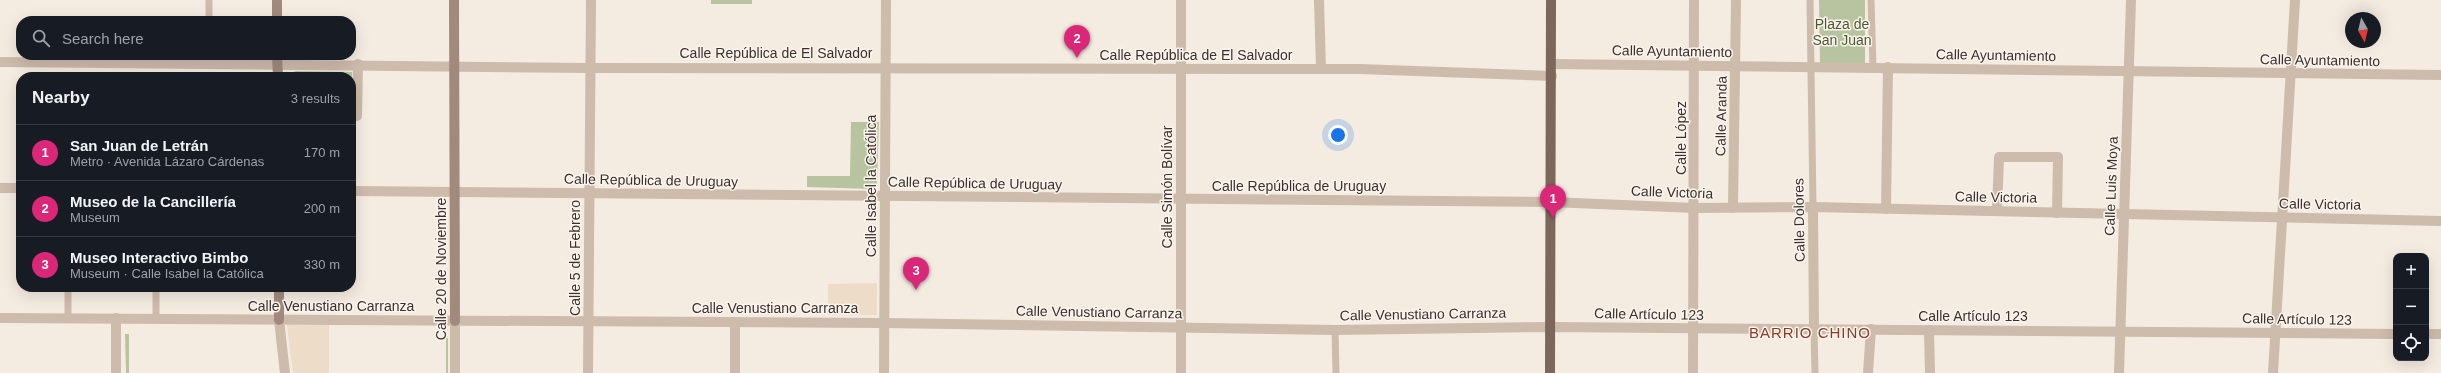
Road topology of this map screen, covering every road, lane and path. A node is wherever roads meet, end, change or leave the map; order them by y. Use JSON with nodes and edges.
{"nodes":[{"id":1,"x":209,"y":0,"type":"edge"},
{"id":2,"x":278,"y":0,"type":"edge"},
{"id":3,"x":454,"y":0,"type":"edge"},
{"id":4,"x":591,"y":0,"type":"edge"},
{"id":5,"x":886,"y":0,"type":"edge"},
{"id":6,"x":1181,"y":0,"type":"edge"},
{"id":7,"x":1319,"y":0,"type":"edge"},
{"id":8,"x":1551,"y":0,"type":"edge"},
{"id":9,"x":1694,"y":0,"type":"edge"},
{"id":10,"x":1736,"y":0,"type":"edge"},
{"id":11,"x":1810,"y":0,"type":"edge"},
{"id":12,"x":1871,"y":0,"type":"edge"},
{"id":13,"x":2131,"y":0,"type":"edge"},
{"id":14,"x":2295,"y":0,"type":"edge"},
{"id":15,"x":209,"y":16,"type":"edge"},
{"id":16,"x":278,"y":16,"type":"edge"},
{"id":17,"x":139,"y":60,"type":"edge"},
{"id":18,"x":278,"y":60,"type":"edge"},
{"id":19,"x":0,"y":62,"type":"edge"},
{"id":20,"x":358,"y":64,"type":"junction"},
{"id":21,"x":1552,"y":64,"type":"junction"},
{"id":22,"x":1695,"y":65,"type":"junction"},
{"id":23,"x":454,"y":66,"type":"junction"},
{"id":24,"x":1736,"y":66,"type":"junction"},
{"id":25,"x":1811,"y":66,"type":"junction"},
{"id":26,"x":886,"y":67,"type":"junction"},
{"id":27,"x":1874,"y":67,"type":"junction"},
{"id":28,"x":1888,"y":67,"type":"junction"},
{"id":29,"x":590,"y":68,"type":"junction"},
{"id":30,"x":1180,"y":69,"type":"junction"},
{"id":31,"x":1322,"y":69,"type":"junction"},
{"id":32,"x":2129,"y":70,"type":"junction"},
{"id":33,"x":278,"y":72,"type":"edge"},
{"id":34,"x":2290,"y":74,"type":"junction"},
{"id":35,"x":2441,"y":75,"type":"edge"},
{"id":36,"x":1552,"y":76,"type":"junction"},
{"id":37,"x":356,"y":90,"type":"edge"},
{"id":38,"x":0,"y":188,"type":"edge"},
{"id":39,"x":16,"y":188,"type":"edge"},
{"id":40,"x":356,"y":191,"type":"edge"},
{"id":41,"x":454,"y":192,"type":"junction"},
{"id":42,"x":590,"y":193,"type":"junction"},
{"id":43,"x":885,"y":196,"type":"junction"},
{"id":44,"x":1181,"y":200,"type":"junction"},
{"id":45,"x":1550,"y":202,"type":"junction"},
{"id":46,"x":1695,"y":208,"type":"junction"},
{"id":47,"x":1733,"y":208,"type":"junction"},
{"id":48,"x":1812,"y":208,"type":"junction"},
{"id":49,"x":1886,"y":209,"type":"junction"},
{"id":50,"x":1997,"y":212,"type":"junction"},
{"id":51,"x":2058,"y":213,"type":"junction"},
{"id":52,"x":2124,"y":214,"type":"junction"},
{"id":53,"x":2282,"y":218,"type":"junction"},
{"id":54,"x":2441,"y":221,"type":"edge"},
{"id":55,"x":68,"y":292,"type":"edge"},
{"id":56,"x":156,"y":292,"type":"edge"},
{"id":57,"x":279,"y":292,"type":"edge"},
{"id":58,"x":0,"y":318,"type":"edge"},
{"id":59,"x":68,"y":318,"type":"junction"},
{"id":60,"x":116,"y":318,"type":"junction"},
{"id":61,"x":156,"y":319,"type":"junction"},
{"id":62,"x":279,"y":320,"type":"junction"},
{"id":63,"x":455,"y":321,"type":"junction"},
{"id":64,"x":589,"y":321,"type":"junction"},
{"id":65,"x":735,"y":322,"type":"junction"},
{"id":66,"x":884,"y":323,"type":"junction"},
{"id":67,"x":1550,"y":327,"type":"junction"},
{"id":68,"x":1181,"y":328,"type":"junction"},
{"id":69,"x":1693,"y":328,"type":"junction"},
{"id":70,"x":1814,"y":329,"type":"junction"},
{"id":71,"x":1335,"y":330,"type":"junction"},
{"id":72,"x":1871,"y":330,"type":"junction"},
{"id":73,"x":1929,"y":330,"type":"junction"},
{"id":74,"x":2121,"y":331,"type":"junction"},
{"id":75,"x":2275,"y":333,"type":"junction"},
{"id":76,"x":2393,"y":334,"type":"edge"},
{"id":77,"x":2429,"y":334,"type":"edge"},
{"id":78,"x":2441,"y":334,"type":"edge"},
{"id":79,"x":116,"y":373,"type":"edge"},
{"id":80,"x":285,"y":373,"type":"edge"},
{"id":81,"x":456,"y":373,"type":"edge"},
{"id":82,"x":588,"y":373,"type":"edge"},
{"id":83,"x":735,"y":373,"type":"edge"},
{"id":84,"x":884,"y":373,"type":"edge"},
{"id":85,"x":1181,"y":373,"type":"edge"},
{"id":86,"x":1336,"y":373,"type":"edge"},
{"id":87,"x":1550,"y":373,"type":"edge"},
{"id":88,"x":1693,"y":373,"type":"edge"},
{"id":89,"x":1816,"y":373,"type":"edge"},
{"id":90,"x":1868,"y":373,"type":"edge"},
{"id":91,"x":1930,"y":373,"type":"edge"},
{"id":92,"x":2119,"y":373,"type":"edge"},
{"id":93,"x":2273,"y":373,"type":"edge"}],
"edges":[{"from":1,"to":15,"type":"street"},
{"from":2,"to":16,"type":"main road"},
{"from":3,"to":23,"type":"main road","name":"Calle 20 de Noviembre"},
{"from":4,"to":29,"type":"street","name":"Calle 5 de Febrero"},
{"from":5,"to":26,"type":"street","name":"Calle Isabel la Católica"},
{"from":6,"to":30,"type":"street","name":"Calle Simón Bolívar"},
{"from":7,"to":31,"type":"street"},
{"from":8,"to":21,"type":"main road"},
{"from":9,"to":22,"type":"street","name":"Calle López"},
{"from":10,"to":24,"type":"street","name":"Calle Aranda"},
{"from":11,"to":25,"type":"street","name":"Calle Dolores"},
{"from":12,"to":27,"type":"street"},
{"from":13,"to":32,"type":"street","name":"Calle Luis Moya"},
{"from":14,"to":34,"type":"street"},
{"from":17,"to":19,"type":"street","name":"Calle República de El Salvador"},
{"from":18,"to":20,"type":"street","name":"Calle República de El Salvador"},
{"from":18,"to":33,"type":"main road"},
{"from":20,"to":23,"type":"street","name":"Calle República de El Salvador"},
{"from":20,"to":37,"type":"street"},
{"from":21,"to":22,"type":"street","name":"Calle Ayuntamiento"},
{"from":21,"to":36,"type":"main road"},
{"from":22,"to":24,"type":"street","name":"Calle Ayuntamiento"},
{"from":22,"to":46,"type":"street","name":"Calle López"},
{"from":23,"to":29,"type":"street","name":"Calle República de El Salvador"},
{"from":23,"to":41,"type":"main road","name":"Calle 20 de Noviembre"},
{"from":24,"to":25,"type":"street","name":"Calle Ayuntamiento"},
{"from":24,"to":47,"type":"street","name":"Calle Aranda"},
{"from":25,"to":27,"type":"street","name":"Calle Ayuntamiento"},
{"from":25,"to":48,"type":"street","name":"Calle Dolores"},
{"from":26,"to":29,"type":"street","name":"Calle República de El Salvador"},
{"from":26,"to":30,"type":"street","name":"Calle República de El Salvador"},
{"from":26,"to":43,"type":"street","name":"Calle Isabel la Católica"},
{"from":27,"to":28,"type":"street","name":"Calle Ayuntamiento"},
{"from":28,"to":32,"type":"street","name":"Calle Ayuntamiento"},
{"from":28,"to":49,"type":"street"},
{"from":29,"to":42,"type":"street","name":"Calle 5 de Febrero"},
{"from":30,"to":31,"type":"street","name":"Calle República de El Salvador"},
{"from":30,"to":44,"type":"street","name":"Calle Simón Bolívar"},
{"from":31,"to":36,"type":"street","name":"Calle República de El Salvador"},
{"from":32,"to":34,"type":"street","name":"Calle Ayuntamiento"},
{"from":32,"to":52,"type":"street","name":"Calle Luis Moya"},
{"from":34,"to":35,"type":"street","name":"Calle Ayuntamiento"},
{"from":34,"to":53,"type":"street"},
{"from":36,"to":45,"type":"main road"},
{"from":38,"to":39,"type":"street"},
{"from":40,"to":41,"type":"street","name":"Calle República de Uruguay"},
{"from":41,"to":42,"type":"street","name":"Calle República de Uruguay"},
{"from":41,"to":63,"type":"main road","name":"Calle 20 de Noviembre"},
{"from":42,"to":43,"type":"street","name":"Calle República de Uruguay"},
{"from":42,"to":64,"type":"street","name":"Calle 5 de Febrero"},
{"from":43,"to":44,"type":"street","name":"Calle República de Uruguay"},
{"from":43,"to":66,"type":"street","name":"Calle Isabel la Católica"},
{"from":44,"to":45,"type":"street","name":"Calle República de Uruguay"},
{"from":44,"to":68,"type":"street","name":"Calle Simón Bolívar"},
{"from":45,"to":46,"type":"street","name":"Calle Victoria"},
{"from":45,"to":67,"type":"main road"},
{"from":46,"to":47,"type":"street","name":"Calle Victoria"},
{"from":46,"to":69,"type":"street","name":"Calle López"},
{"from":47,"to":48,"type":"street","name":"Calle Victoria"},
{"from":48,"to":49,"type":"street","name":"Calle Victoria"},
{"from":48,"to":70,"type":"street","name":"Calle Dolores"},
{"from":49,"to":50,"type":"street","name":"Calle Victoria"},
{"from":50,"to":51,"type":"street","name":"Calle Victoria"},
{"from":50,"to":51,"type":"street"},
{"from":51,"to":52,"type":"street","name":"Calle Victoria"},
{"from":52,"to":53,"type":"street","name":"Calle Victoria"},
{"from":52,"to":74,"type":"street","name":"Calle Luis Moya"},
{"from":53,"to":54,"type":"street","name":"Calle Victoria"},
{"from":53,"to":75,"type":"street"},
{"from":55,"to":59,"type":"street"},
{"from":56,"to":61,"type":"street"},
{"from":57,"to":62,"type":"main road"},
{"from":58,"to":59,"type":"street","name":"Calle Venustiano Carranza"},
{"from":59,"to":60,"type":"street","name":"Calle Venustiano Carranza"},
{"from":60,"to":61,"type":"street","name":"Calle Venustiano Carranza"},
{"from":60,"to":79,"type":"street"},
{"from":61,"to":62,"type":"street","name":"Calle Venustiano Carranza"},
{"from":62,"to":63,"type":"street","name":"Calle Venustiano Carranza"},
{"from":62,"to":80,"type":"street"},
{"from":63,"to":64,"type":"street","name":"Calle Venustiano Carranza"},
{"from":63,"to":81,"type":"street","name":"Calle 20 de Noviembre"},
{"from":64,"to":65,"type":"street","name":"Calle Venustiano Carranza"},
{"from":64,"to":82,"type":"street","name":"Calle 5 de Febrero"},
{"from":65,"to":66,"type":"street","name":"Calle Venustiano Carranza"},
{"from":65,"to":83,"type":"street"},
{"from":66,"to":68,"type":"street","name":"Calle Venustiano Carranza"},
{"from":66,"to":84,"type":"street","name":"Calle Isabel la Católica"},
{"from":67,"to":69,"type":"street","name":"Calle Artículo 123"},
{"from":67,"to":71,"type":"street","name":"Calle Venustiano Carranza"},
{"from":67,"to":87,"type":"main road"},
{"from":68,"to":71,"type":"street","name":"Calle Venustiano Carranza"},
{"from":68,"to":85,"type":"street","name":"Calle Simón Bolívar"},
{"from":69,"to":70,"type":"street","name":"Calle Artículo 123"},
{"from":69,"to":88,"type":"street","name":"Calle López"},
{"from":70,"to":72,"type":"street","name":"Calle Artículo 123"},
{"from":70,"to":89,"type":"street","name":"Calle Dolores"},
{"from":71,"to":86,"type":"street"},
{"from":72,"to":73,"type":"street","name":"Calle Artículo 123"},
{"from":72,"to":90,"type":"street"},
{"from":73,"to":74,"type":"street","name":"Calle Artículo 123"},
{"from":73,"to":91,"type":"street"},
{"from":74,"to":75,"type":"street","name":"Calle Artículo 123"},
{"from":74,"to":92,"type":"street","name":"Calle Luis Moya"},
{"from":75,"to":76,"type":"street","name":"Calle Artículo 123"},
{"from":75,"to":93,"type":"street"},
{"from":77,"to":78,"type":"street"}]}
